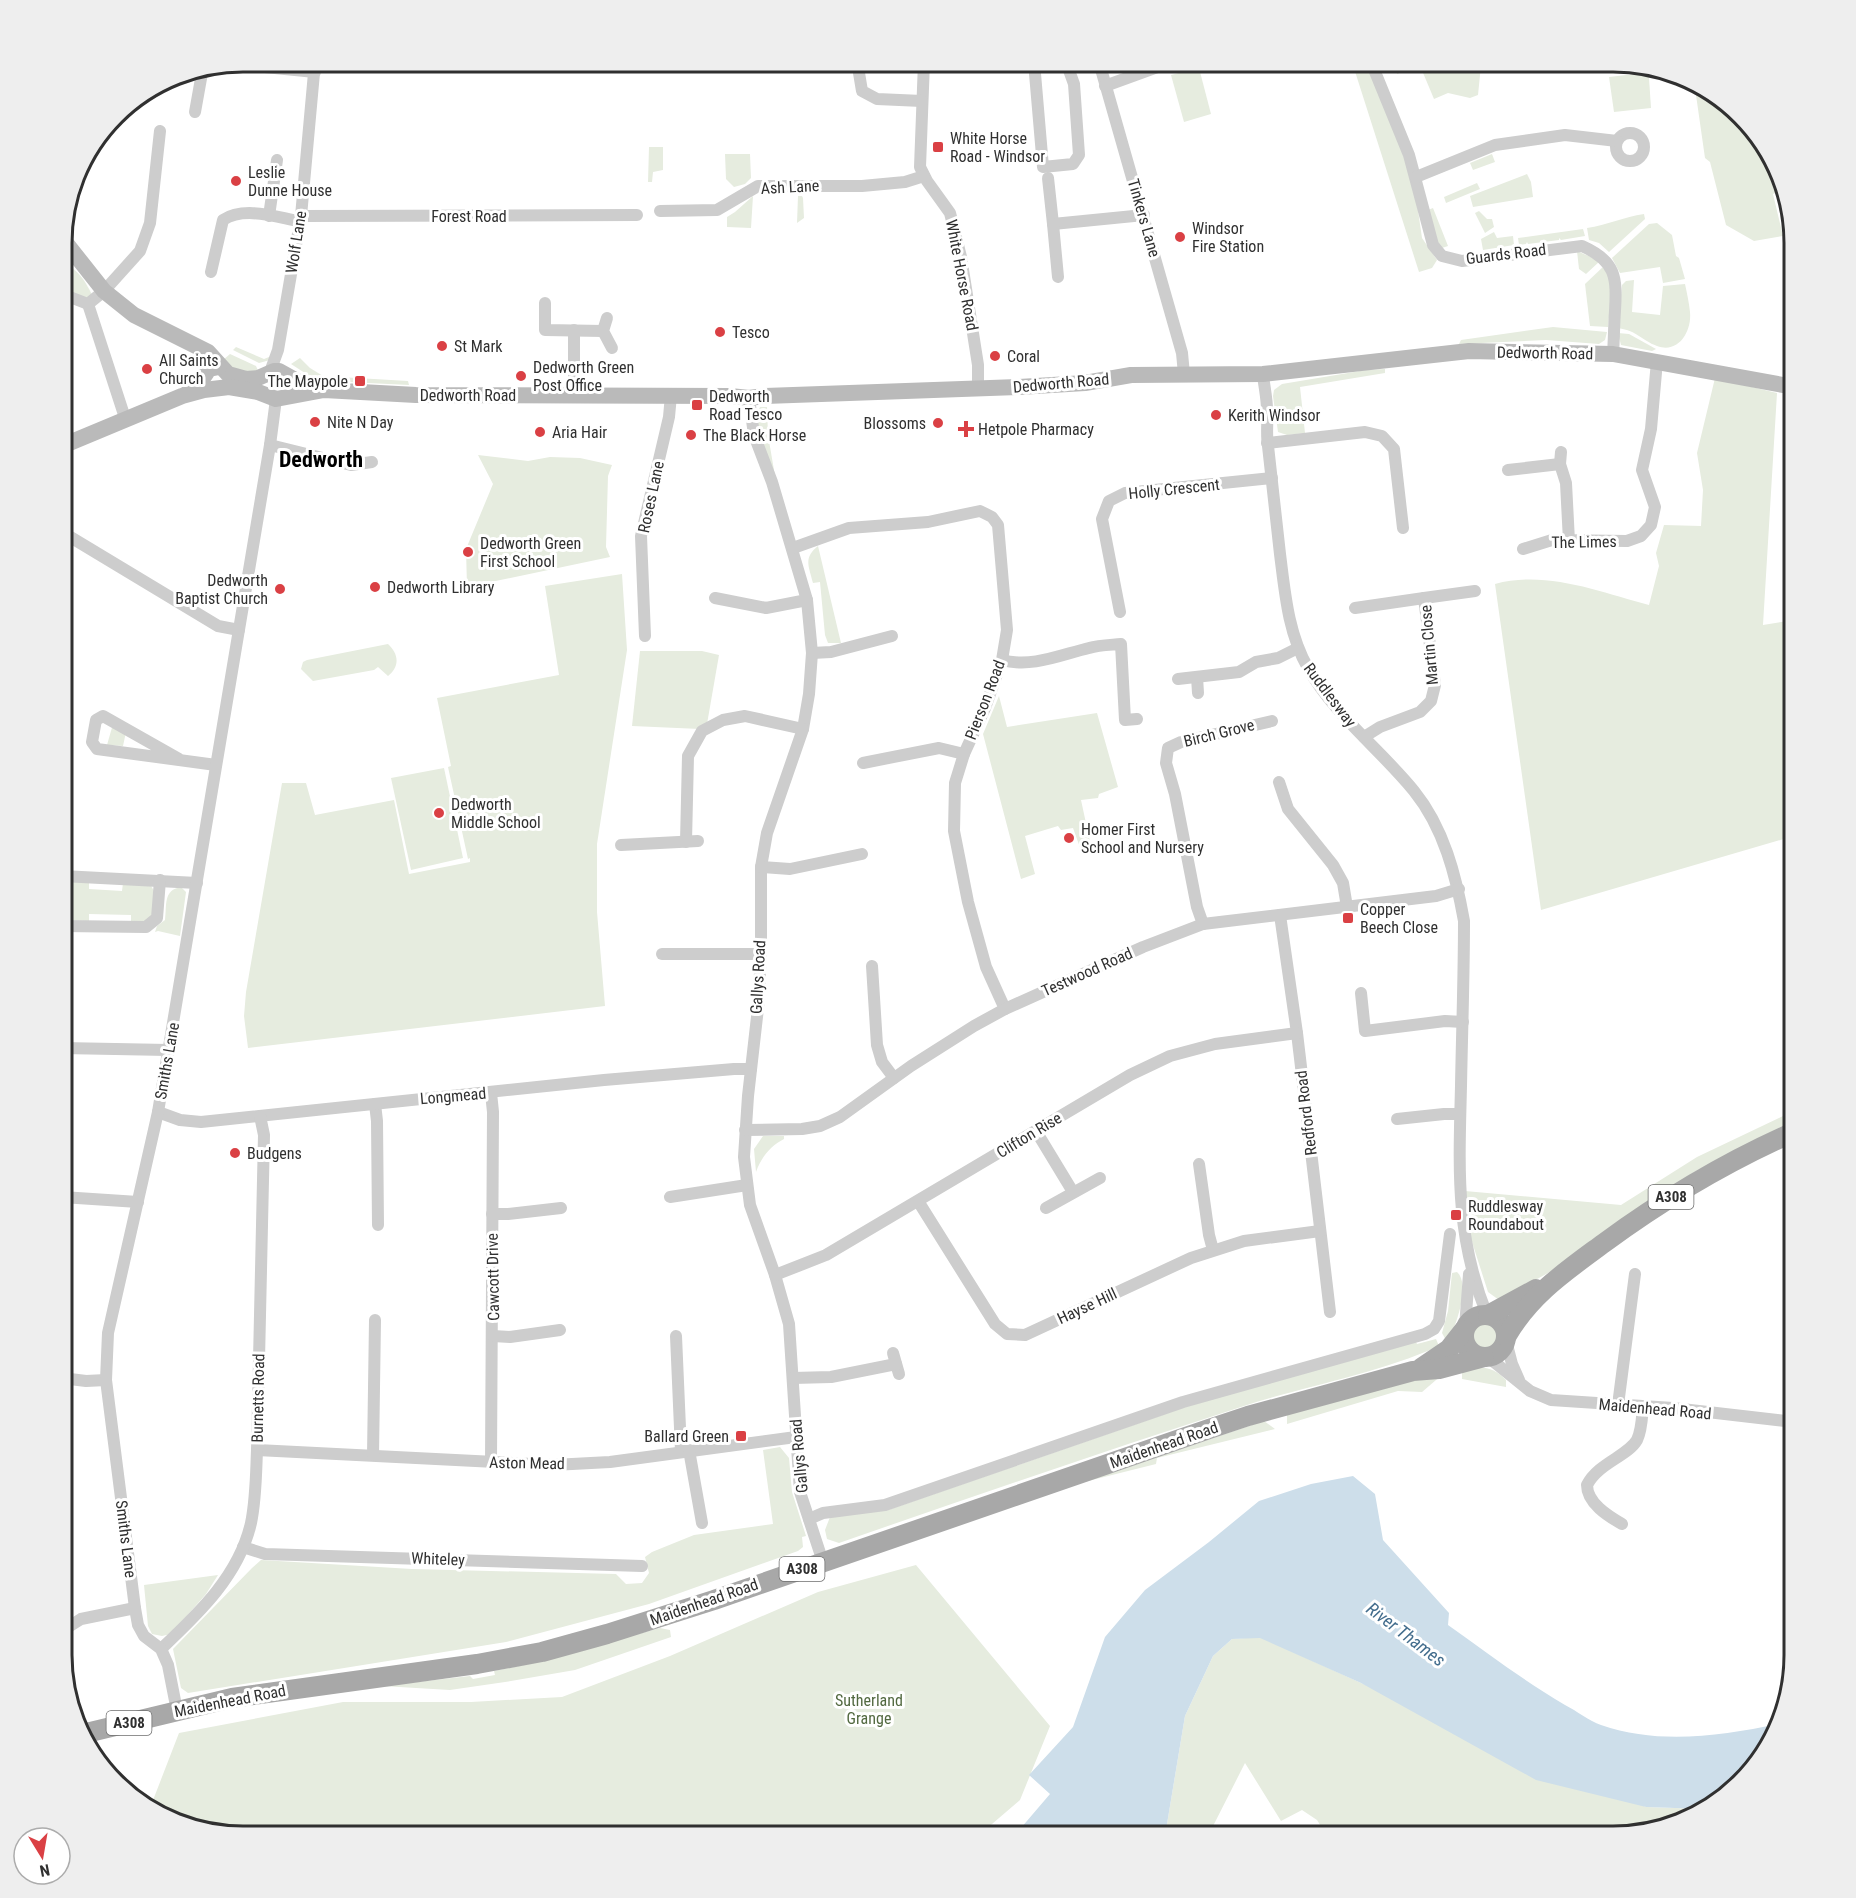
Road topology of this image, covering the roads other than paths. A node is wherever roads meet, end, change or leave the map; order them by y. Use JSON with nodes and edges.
{"nodes":[{"id":1,"x":315,"y":72,"type":"edge"},
{"id":2,"x":923,"y":72,"type":"edge"},
{"id":3,"x":1035,"y":72,"type":"edge"},
{"id":4,"x":1070,"y":72,"type":"edge"},
{"id":5,"x":1102,"y":72,"type":"edge"},
{"id":6,"x":1144,"y":72,"type":"edge"},
{"id":7,"x":1375,"y":72,"type":"edge"},
{"id":8,"x":859,"y":74,"type":"dead end"},
{"id":9,"x":201,"y":77,"type":"edge"},
{"id":10,"x":1105,"y":86,"type":"junction"},
{"id":11,"x":922,"y":101,"type":"junction"},
{"id":12,"x":195,"y":112,"type":"dead end"},
{"id":13,"x":160,"y":131,"type":"dead end"},
{"id":14,"x":1617,"y":141,"type":"dead end"},
{"id":15,"x":277,"y":160,"type":"dead end"},
{"id":16,"x":924,"y":176,"type":"junction"},
{"id":17,"x":1416,"y":177,"type":"junction"},
{"id":18,"x":1048,"y":178,"type":"dead end"},
{"id":19,"x":660,"y":211,"type":"dead end"},
{"id":20,"x":637,"y":215,"type":"dead end"},
{"id":21,"x":1144,"y":215,"type":"junction"},
{"id":22,"x":269,"y":216,"type":"junction"},
{"id":23,"x":300,"y":219,"type":"junction"},
{"id":24,"x":1053,"y":224,"type":"junction"},
{"id":25,"x":72,"y":254,"type":"edge"},
{"id":26,"x":211,"y":272,"type":"dead end"},
{"id":27,"x":1058,"y":277,"type":"dead end"},
{"id":28,"x":104,"y":291,"type":"junction"},
{"id":29,"x":72,"y":298,"type":"edge"},
{"id":30,"x":545,"y":303,"type":"dead end"},
{"id":31,"x":88,"y":304,"type":"junction"},
{"id":32,"x":607,"y":318,"type":"dead end"},
{"id":33,"x":574,"y":330,"type":"junction"},
{"id":34,"x":603,"y":331,"type":"junction"},
{"id":35,"x":612,"y":348,"type":"dead end"},
{"id":36,"x":1613,"y":354,"type":"junction"},
{"id":37,"x":1657,"y":361,"type":"junction"},
{"id":38,"x":277,"y":374,"type":"junction"},
{"id":39,"x":1184,"y":374,"type":"junction"},
{"id":40,"x":1263,"y":374,"type":"junction"},
{"id":41,"x":215,"y":378,"type":"junction"},
{"id":42,"x":1784,"y":385,"type":"edge"},
{"id":43,"x":978,"y":388,"type":"junction"},
{"id":44,"x":324,"y":390,"type":"junction"},
{"id":45,"x":574,"y":395,"type":"junction"},
{"id":46,"x":671,"y":395,"type":"junction"},
{"id":47,"x":276,"y":396,"type":"junction"},
{"id":48,"x":749,"y":398,"type":"junction"},
{"id":49,"x":126,"y":421,"type":"junction"},
{"id":50,"x":72,"y":443,"type":"edge"},
{"id":51,"x":1267,"y":443,"type":"junction"},
{"id":52,"x":270,"y":445,"type":"junction"},
{"id":53,"x":372,"y":462,"type":"dead end"},
{"id":54,"x":1508,"y":470,"type":"dead end"},
{"id":55,"x":1272,"y":478,"type":"junction"},
{"id":56,"x":1400,"y":522,"type":"dead end"},
{"id":57,"x":72,"y":538,"type":"edge"},
{"id":58,"x":1569,"y":541,"type":"junction"},
{"id":59,"x":793,"y":548,"type":"junction"},
{"id":60,"x":1524,"y":549,"type":"dead end"},
{"id":61,"x":1475,"y":591,"type":"dead end"},
{"id":62,"x":715,"y":598,"type":"dead end"},
{"id":63,"x":1424,"y":598,"type":"junction"},
{"id":64,"x":807,"y":600,"type":"junction"},
{"id":65,"x":1121,"y":605,"type":"dead end"},
{"id":66,"x":1362,"y":610,"type":"dead end"},
{"id":67,"x":239,"y":630,"type":"junction"},
{"id":68,"x":645,"y":636,"type":"dead end"},
{"id":69,"x":892,"y":636,"type":"dead end"},
{"id":70,"x":1298,"y":648,"type":"junction"},
{"id":71,"x":812,"y":653,"type":"junction"},
{"id":72,"x":1002,"y":660,"type":"junction"},
{"id":73,"x":1197,"y":677,"type":"junction"},
{"id":74,"x":1178,"y":679,"type":"dead end"},
{"id":75,"x":1198,"y":693,"type":"dead end"},
{"id":76,"x":1137,"y":719,"type":"dead end"},
{"id":77,"x":1272,"y":721,"type":"dead end"},
{"id":78,"x":803,"y":729,"type":"junction"},
{"id":79,"x":1364,"y":737,"type":"junction"},
{"id":80,"x":964,"y":754,"type":"junction"},
{"id":81,"x":179,"y":759,"type":"junction"},
{"id":82,"x":863,"y":763,"type":"dead end"},
{"id":83,"x":216,"y":765,"type":"junction"},
{"id":84,"x":1283,"y":786,"type":"dead end"},
{"id":85,"x":621,"y":845,"type":"dead end"},
{"id":86,"x":862,"y":854,"type":"dead end"},
{"id":87,"x":760,"y":867,"type":"junction"},
{"id":88,"x":72,"y":876,"type":"edge"},
{"id":89,"x":160,"y":880,"type":"junction"},
{"id":90,"x":197,"y":883,"type":"junction"},
{"id":91,"x":1459,"y":889,"type":"junction"},
{"id":92,"x":1347,"y":907,"type":"junction"},
{"id":93,"x":1280,"y":915,"type":"junction"},
{"id":94,"x":1203,"y":924,"type":"junction"},
{"id":95,"x":72,"y":926,"type":"edge"},
{"id":96,"x":662,"y":954,"type":"dead end"},
{"id":97,"x":761,"y":954,"type":"junction"},
{"id":98,"x":872,"y":966,"type":"dead end"},
{"id":99,"x":1360,"y":993,"type":"dead end"},
{"id":100,"x":1005,"y":1009,"type":"junction"},
{"id":101,"x":1463,"y":1022,"type":"junction"},
{"id":102,"x":1297,"y":1033,"type":"junction"},
{"id":103,"x":72,"y":1048,"type":"edge"},
{"id":104,"x":168,"y":1050,"type":"junction"},
{"id":105,"x":750,"y":1069,"type":"junction"},
{"id":106,"x":894,"y":1078,"type":"junction"},
{"id":107,"x":491,"y":1093,"type":"junction"},
{"id":108,"x":375,"y":1104,"type":"junction"},
{"id":109,"x":158,"y":1112,"type":"junction"},
{"id":110,"x":1404,"y":1114,"type":"dead end"},
{"id":111,"x":1460,"y":1114,"type":"junction"},
{"id":112,"x":260,"y":1116,"type":"junction"},
{"id":113,"x":745,"y":1130,"type":"junction"},
{"id":114,"x":1036,"y":1131,"type":"junction"},
{"id":115,"x":1784,"y":1137,"type":"edge"},
{"id":116,"x":1196,"y":1170,"type":"dead end"},
{"id":117,"x":1100,"y":1178,"type":"dead end"},
{"id":118,"x":747,"y":1185,"type":"junction"},
{"id":119,"x":1072,"y":1192,"type":"junction"},
{"id":120,"x":670,"y":1197,"type":"dead end"},
{"id":121,"x":72,"y":1198,"type":"edge"},
{"id":122,"x":918,"y":1201,"type":"junction"},
{"id":123,"x":138,"y":1202,"type":"junction"},
{"id":124,"x":561,"y":1208,"type":"dead end"},
{"id":125,"x":1046,"y":1208,"type":"dead end"},
{"id":126,"x":492,"y":1214,"type":"junction"},
{"id":127,"x":377,"y":1225,"type":"dead end"},
{"id":128,"x":1320,"y":1231,"type":"junction"},
{"id":129,"x":1450,"y":1234,"type":"dead end"},
{"id":130,"x":1213,"y":1250,"type":"junction"},
{"id":131,"x":1469,"y":1265,"type":"junction"},
{"id":132,"x":1446,"y":1267,"type":"junction"},
{"id":133,"x":1635,"y":1274,"type":"dead end"},
{"id":134,"x":775,"y":1275,"type":"junction"},
{"id":135,"x":1557,"y":1277,"type":"junction"},
{"id":136,"x":1330,"y":1312,"type":"dead end"},
{"id":137,"x":1488,"y":1315,"type":"junction"},
{"id":138,"x":375,"y":1320,"type":"dead end"},
{"id":139,"x":1465,"y":1328,"type":"junction"},
{"id":140,"x":561,"y":1330,"type":"dead end"},
{"id":141,"x":493,"y":1336,"type":"junction"},
{"id":142,"x":676,"y":1336,"type":"dead end"},
{"id":143,"x":1506,"y":1339,"type":"junction"},
{"id":144,"x":1486,"y":1357,"type":"junction"},
{"id":145,"x":896,"y":1364,"type":"dead end"},
{"id":146,"x":1413,"y":1371,"type":"junction"},
{"id":147,"x":793,"y":1378,"type":"junction"},
{"id":148,"x":72,"y":1379,"type":"edge"},
{"id":149,"x":106,"y":1380,"type":"junction"},
{"id":150,"x":1521,"y":1383,"type":"junction"},
{"id":151,"x":1618,"y":1405,"type":"junction"},
{"id":152,"x":1643,"y":1406,"type":"junction"},
{"id":153,"x":1784,"y":1421,"type":"edge"},
{"id":154,"x":795,"y":1437,"type":"junction"},
{"id":155,"x":257,"y":1450,"type":"junction"},
{"id":156,"x":685,"y":1450,"type":"junction"},
{"id":157,"x":374,"y":1455,"type":"junction"},
{"id":158,"x":491,"y":1462,"type":"junction"},
{"id":159,"x":809,"y":1519,"type":"junction"},
{"id":160,"x":702,"y":1523,"type":"dead end"},
{"id":161,"x":1622,"y":1524,"type":"dead end"},
{"id":162,"x":243,"y":1547,"type":"junction"},
{"id":163,"x":823,"y":1562,"type":"junction"},
{"id":164,"x":636,"y":1569,"type":"dead end"},
{"id":165,"x":135,"y":1608,"type":"junction"},
{"id":166,"x":72,"y":1625,"type":"edge"},
{"id":167,"x":160,"y":1649,"type":"junction"},
{"id":168,"x":177,"y":1711,"type":"junction"},
{"id":169,"x":91,"y":1732,"type":"edge"}],
"edges":[{"from":1,"to":23,"type":"street","name":"Wolf Lane"},
{"from":2,"to":11,"type":"street","name":"White Horse Road"},
{"from":3,"to":4,"type":"street"},
{"from":5,"to":10,"type":"street","name":"Tinkers Lane"},
{"from":6,"to":10,"type":"street"},
{"from":7,"to":17,"type":"street","name":"Guards Road"},
{"from":8,"to":11,"type":"street"},
{"from":9,"to":12,"type":"street"},
{"from":10,"to":21,"type":"street","name":"Tinkers Lane"},
{"from":11,"to":16,"type":"street","name":"White Horse Road"},
{"from":13,"to":28,"type":"street"},
{"from":14,"to":17,"type":"street"},
{"from":15,"to":22,"type":"street"},
{"from":16,"to":19,"type":"street","name":"Ash Lane"},
{"from":16,"to":43,"type":"street","name":"White Horse Road"},
{"from":17,"to":36,"type":"street","name":"Guards Road"},
{"from":18,"to":24,"type":"street"},
{"from":20,"to":23,"type":"street","name":"Forest Road"},
{"from":21,"to":24,"type":"street"},
{"from":21,"to":39,"type":"street","name":"Tinkers Lane"},
{"from":22,"to":23,"type":"street","name":"Forest Road"},
{"from":22,"to":26,"type":"street","name":"Forest Road"},
{"from":23,"to":38,"type":"street","name":"Wolf Lane"},
{"from":24,"to":27,"type":"street"},
{"from":25,"to":28,"type":"main road"},
{"from":28,"to":31,"type":"street"},
{"from":28,"to":41,"type":"main road"},
{"from":29,"to":31,"type":"street"},
{"from":30,"to":33,"type":"street"},
{"from":31,"to":49,"type":"street"},
{"from":32,"to":34,"type":"street"},
{"from":33,"to":34,"type":"street"},
{"from":33,"to":45,"type":"street"},
{"from":34,"to":35,"type":"street"},
{"from":36,"to":37,"type":"main road","name":"Dedworth Road"},
{"from":36,"to":40,"type":"main road","name":"Dedworth Road"},
{"from":37,"to":42,"type":"main road","name":"Dedworth Road"},
{"from":37,"to":58,"type":"street","name":"The Limes"},
{"from":38,"to":41,"type":"main road","name":"Dedworth Road"},
{"from":38,"to":44,"type":"main road","name":"Dedworth Road"},
{"from":38,"to":47,"type":"main road"},
{"from":38,"to":47,"type":"main road"},
{"from":39,"to":40,"type":"main road","name":"Dedworth Road"},
{"from":39,"to":43,"type":"main road","name":"Dedworth Road"},
{"from":40,"to":51,"type":"street","name":"Ruddlesway"},
{"from":41,"to":47,"type":"main road","name":"Dedworth Road"},
{"from":41,"to":49,"type":"main road","name":"Dedworth Road"},
{"from":43,"to":48,"type":"main road","name":"Dedworth Road"},
{"from":44,"to":45,"type":"main road","name":"Dedworth Road"},
{"from":44,"to":47,"type":"main road","name":"Dedworth Road"},
{"from":45,"to":46,"type":"main road","name":"Dedworth Road"},
{"from":46,"to":48,"type":"main road","name":"Dedworth Road"},
{"from":46,"to":68,"type":"street","name":"Roses Lane"},
{"from":47,"to":52,"type":"street","name":"Smiths Lane"},
{"from":48,"to":59,"type":"street","name":"Gallys Road"},
{"from":49,"to":50,"type":"main road","name":"Dedworth Road"},
{"from":51,"to":55,"type":"street","name":"Ruddlesway"},
{"from":51,"to":56,"type":"street"},
{"from":52,"to":53,"type":"street"},
{"from":52,"to":67,"type":"street","name":"Smiths Lane"},
{"from":54,"to":58,"type":"street"},
{"from":55,"to":65,"type":"street","name":"Holly Crescent"},
{"from":55,"to":70,"type":"street","name":"Ruddlesway"},
{"from":57,"to":67,"type":"street"},
{"from":58,"to":60,"type":"street","name":"The Limes"},
{"from":59,"to":64,"type":"street","name":"Gallys Road"},
{"from":59,"to":72,"type":"street","name":"Pierson Road"},
{"from":61,"to":63,"type":"street","name":"Martin Close"},
{"from":62,"to":64,"type":"street"},
{"from":63,"to":66,"type":"street"},
{"from":63,"to":79,"type":"street","name":"Martin Close"},
{"from":64,"to":71,"type":"street","name":"Gallys Road"},
{"from":67,"to":83,"type":"street","name":"Smiths Lane"},
{"from":69,"to":71,"type":"street"},
{"from":70,"to":73,"type":"street"},
{"from":70,"to":79,"type":"street","name":"Ruddlesway"},
{"from":71,"to":78,"type":"street","name":"Gallys Road"},
{"from":72,"to":76,"type":"street"},
{"from":72,"to":80,"type":"street","name":"Pierson Road"},
{"from":73,"to":74,"type":"street"},
{"from":73,"to":75,"type":"street"},
{"from":77,"to":94,"type":"street","name":"Birch Grove"},
{"from":78,"to":85,"type":"street"},
{"from":78,"to":87,"type":"street","name":"Gallys Road"},
{"from":79,"to":91,"type":"street","name":"Ruddlesway"},
{"from":80,"to":82,"type":"street"},
{"from":80,"to":100,"type":"street","name":"Pierson Road"},
{"from":81,"to":81,"type":"street"},
{"from":81,"to":83,"type":"street"},
{"from":83,"to":90,"type":"street","name":"Smiths Lane"},
{"from":84,"to":92,"type":"street"},
{"from":86,"to":87,"type":"street"},
{"from":87,"to":97,"type":"street","name":"Gallys Road"},
{"from":88,"to":89,"type":"street"},
{"from":89,"to":90,"type":"street"},
{"from":89,"to":95,"type":"street"},
{"from":90,"to":104,"type":"street","name":"Smiths Lane"},
{"from":91,"to":92,"type":"street","name":"Testwood Road"},
{"from":91,"to":101,"type":"street","name":"Ruddlesway"},
{"from":92,"to":93,"type":"street","name":"Testwood Road"},
{"from":93,"to":94,"type":"street","name":"Testwood Road"},
{"from":93,"to":102,"type":"street","name":"Redford Road"},
{"from":94,"to":100,"type":"street","name":"Testwood Road"},
{"from":96,"to":97,"type":"street"},
{"from":97,"to":105,"type":"street","name":"Gallys Road"},
{"from":98,"to":106,"type":"street"},
{"from":99,"to":101,"type":"street"},
{"from":100,"to":106,"type":"street","name":"Testwood Road"},
{"from":101,"to":111,"type":"street","name":"Ruddlesway"},
{"from":102,"to":114,"type":"street","name":"Clifton Rise"},
{"from":102,"to":128,"type":"street","name":"Redford Road"},
{"from":103,"to":104,"type":"street"},
{"from":104,"to":109,"type":"street","name":"Smiths Lane"},
{"from":105,"to":107,"type":"street","name":"Longmead"},
{"from":105,"to":113,"type":"street","name":"Gallys Road"},
{"from":106,"to":113,"type":"street","name":"Testwood Road"},
{"from":107,"to":108,"type":"street","name":"Longmead"},
{"from":107,"to":126,"type":"street","name":"Cawcott Drive"},
{"from":108,"to":112,"type":"street","name":"Longmead"},
{"from":108,"to":127,"type":"street"},
{"from":109,"to":112,"type":"street","name":"Longmead"},
{"from":109,"to":123,"type":"street","name":"Smiths Lane"},
{"from":110,"to":111,"type":"street"},
{"from":111,"to":131,"type":"street","name":"Ruddlesway"},
{"from":112,"to":155,"type":"street","name":"Burnetts Road"},
{"from":113,"to":118,"type":"street","name":"Gallys Road"},
{"from":114,"to":119,"type":"street"},
{"from":114,"to":122,"type":"street","name":"Clifton Rise"},
{"from":115,"to":135,"type":"main road","number":"A308"},
{"from":116,"to":130,"type":"street"},
{"from":117,"to":119,"type":"street"},
{"from":118,"to":120,"type":"street"},
{"from":118,"to":134,"type":"street","name":"Gallys Road"},
{"from":119,"to":125,"type":"street"},
{"from":121,"to":123,"type":"street"},
{"from":122,"to":130,"type":"street","name":"Hayse Hill"},
{"from":122,"to":134,"type":"street","name":"Clifton Rise"},
{"from":123,"to":149,"type":"street","name":"Smiths Lane"},
{"from":124,"to":126,"type":"street"},
{"from":126,"to":141,"type":"street","name":"Cawcott Drive"},
{"from":128,"to":130,"type":"street","name":"Hayse Hill"},
{"from":128,"to":136,"type":"street","name":"Redford Road"},
{"from":129,"to":132,"type":"street","name":"Maidenhead Road"},
{"from":131,"to":132,"type":"street"},
{"from":131,"to":137,"type":"street","name":"Ruddlesway"},
{"from":131,"to":139,"type":"street","name":"Ruddlesway"},
{"from":132,"to":159,"type":"street","name":"Maidenhead Road"},
{"from":133,"to":151,"type":"street"},
{"from":134,"to":147,"type":"street","name":"Gallys Road"},
{"from":135,"to":137,"type":"main road","number":"A308"},
{"from":135,"to":143,"type":"main road","number":"A308"},
{"from":137,"to":139,"type":"main road"},
{"from":137,"to":143,"type":"main road"},
{"from":138,"to":157,"type":"street"},
{"from":139,"to":144,"type":"main road"},
{"from":139,"to":146,"type":"main road","name":"Maidenhead Road","number":"A308"},
{"from":140,"to":141,"type":"street"},
{"from":141,"to":158,"type":"street","name":"Cawcott Drive"},
{"from":142,"to":156,"type":"street"},
{"from":143,"to":144,"type":"main road"},
{"from":143,"to":150,"type":"street"},
{"from":144,"to":146,"type":"main road","name":"Maidenhead Road","number":"A308"},
{"from":144,"to":150,"type":"street","name":"Maidenhead Road"},
{"from":145,"to":147,"type":"street"},
{"from":146,"to":163,"type":"main road","name":"Maidenhead Road","number":"A308"},
{"from":147,"to":154,"type":"street","name":"Gallys Road"},
{"from":148,"to":149,"type":"street"},
{"from":149,"to":165,"type":"street","name":"Smiths Lane"},
{"from":150,"to":151,"type":"street","name":"Maidenhead Road"},
{"from":151,"to":152,"type":"street","name":"Maidenhead Road"},
{"from":152,"to":153,"type":"street","name":"Maidenhead Road"},
{"from":152,"to":161,"type":"street"},
{"from":154,"to":156,"type":"street","name":"Aston Mead"},
{"from":154,"to":159,"type":"street","name":"Gallys Road"},
{"from":155,"to":157,"type":"street","name":"Aston Mead"},
{"from":155,"to":162,"type":"street","name":"Burnetts Road"},
{"from":156,"to":158,"type":"street","name":"Aston Mead"},
{"from":156,"to":160,"type":"street"},
{"from":157,"to":158,"type":"street","name":"Aston Mead"},
{"from":159,"to":163,"type":"street","name":"Gallys Road"},
{"from":162,"to":164,"type":"street","name":"Whiteley"},
{"from":162,"to":167,"type":"street","name":"Burnetts Road"},
{"from":163,"to":168,"type":"main road","name":"Maidenhead Road","number":"A308"},
{"from":165,"to":166,"type":"street"},
{"from":165,"to":167,"type":"street","name":"Smiths Lane"},
{"from":167,"to":168,"type":"street","name":"Smiths Lane"},
{"from":168,"to":169,"type":"main road","name":"Maidenhead Road","number":"A308"}]}
